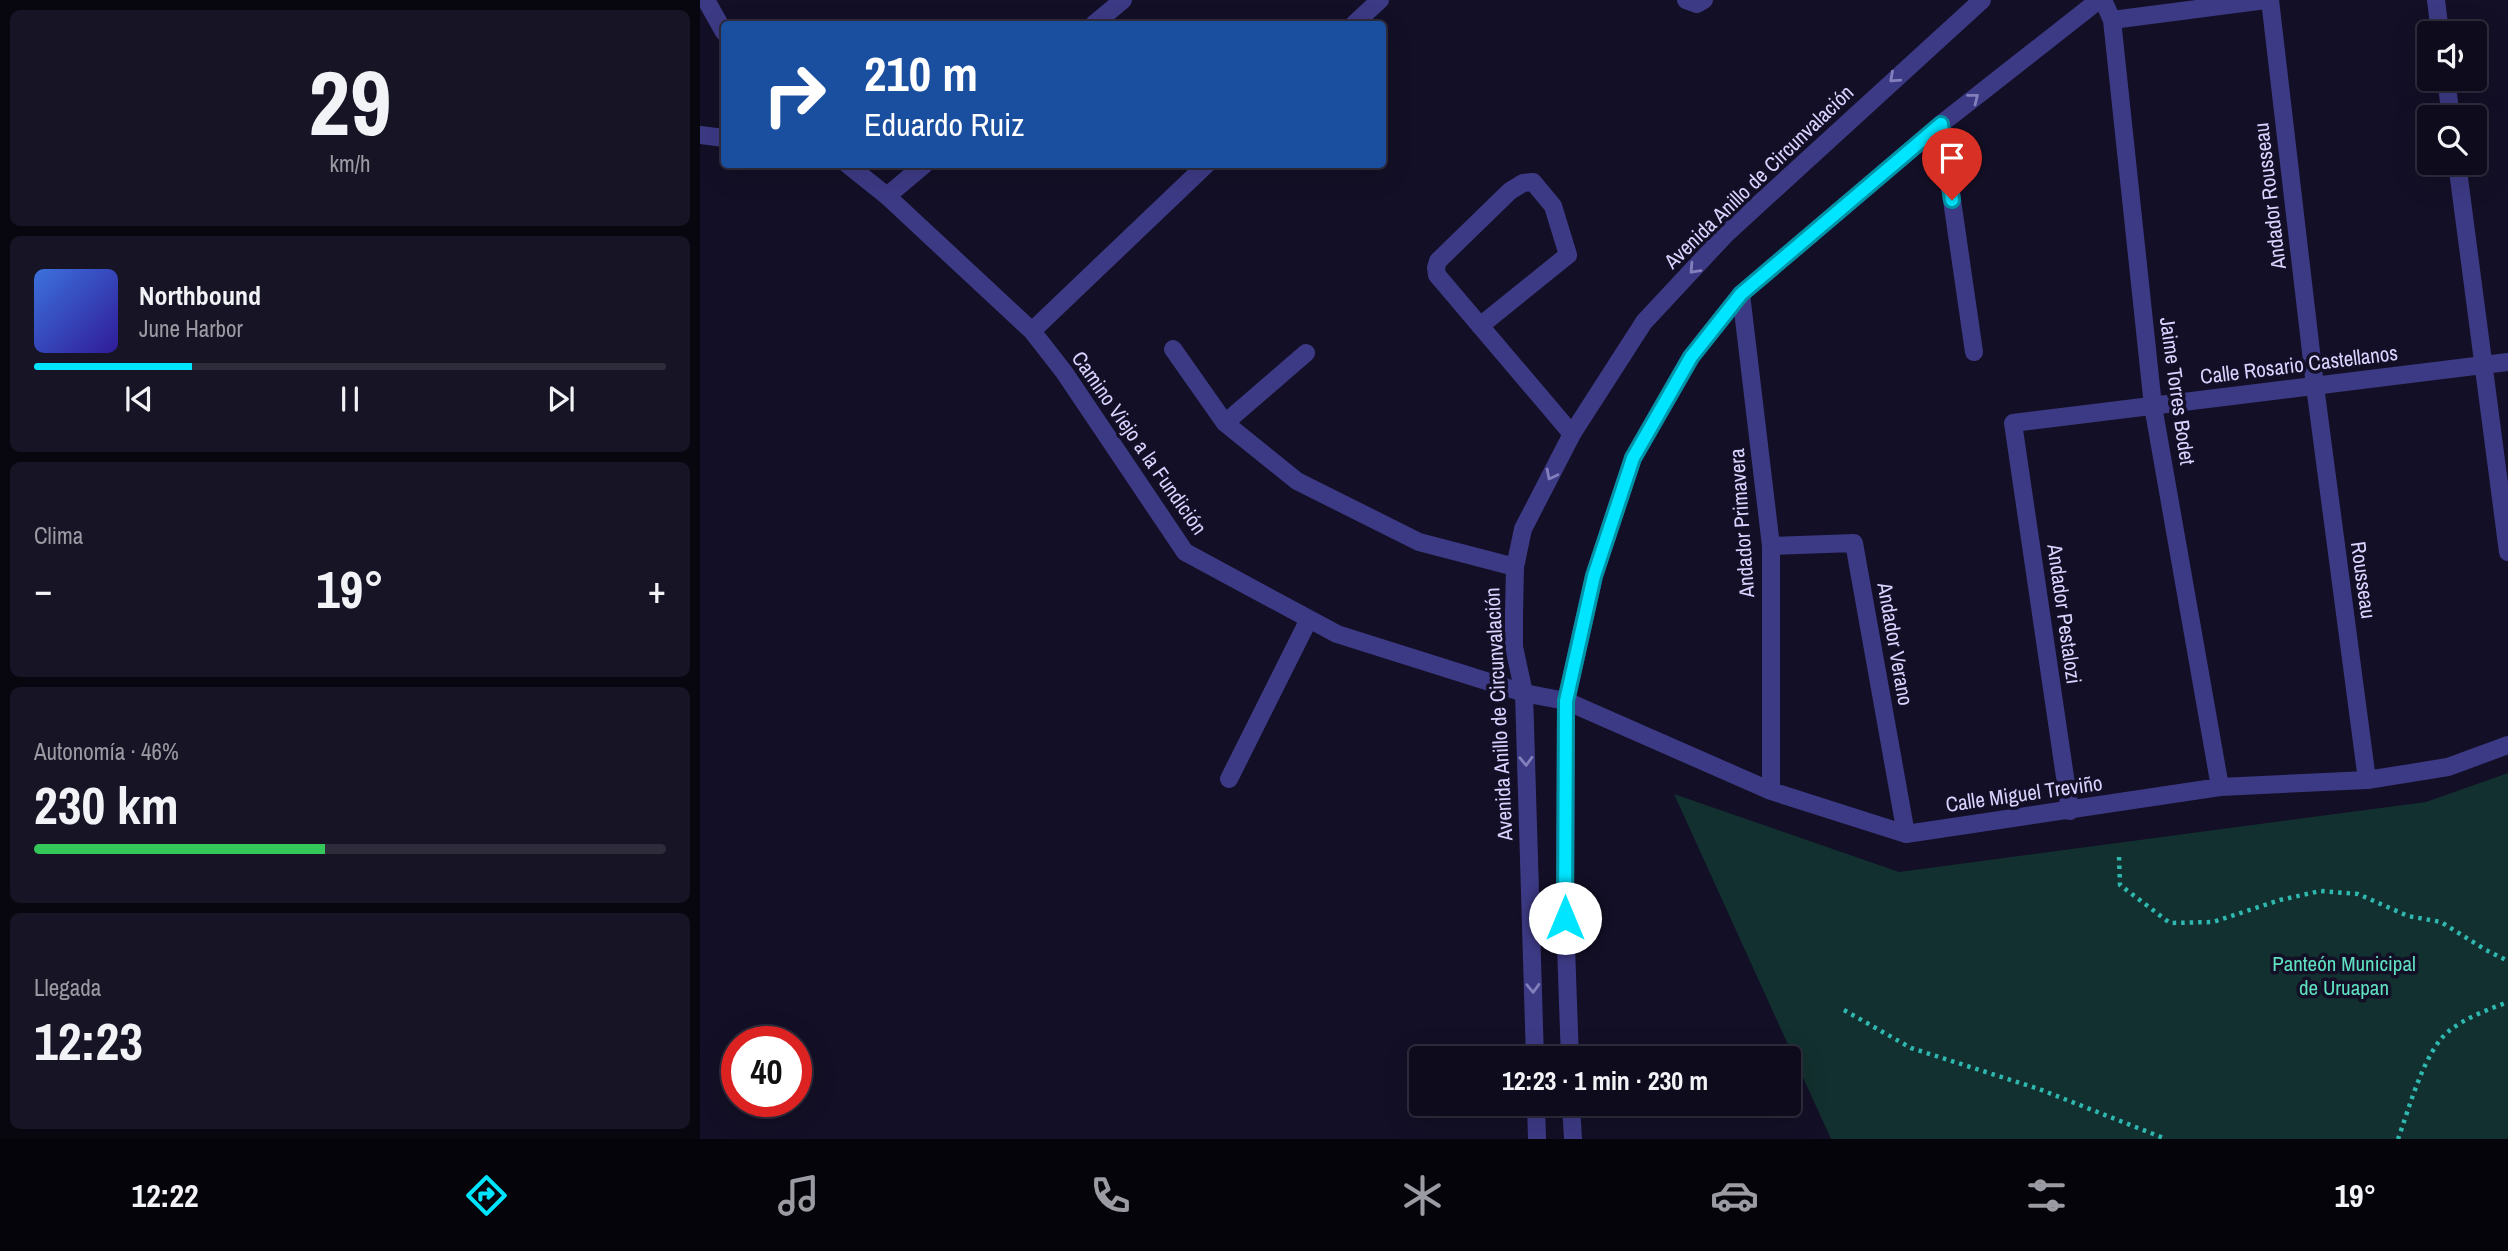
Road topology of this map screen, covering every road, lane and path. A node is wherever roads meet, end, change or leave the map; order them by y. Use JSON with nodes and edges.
{"nodes":[{"id":1,"x":706,"y":0,"type":"edge"},
{"id":2,"x":1123,"y":0,"type":"edge"},
{"id":3,"x":1380,"y":0,"type":"edge"},
{"id":4,"x":1686,"y":0,"type":"edge"},
{"id":5,"x":1704,"y":0,"type":"edge"},
{"id":6,"x":1982,"y":0,"type":"edge"},
{"id":7,"x":2101,"y":0,"type":"edge"},
{"id":8,"x":2268,"y":0,"type":"edge"},
{"id":9,"x":2436,"y":0,"type":"edge"},
{"id":10,"x":2112,"y":20,"type":"junction"},
{"id":11,"x":1098,"y":21,"type":"edge"},
{"id":12,"x":1357,"y":21,"type":"edge"},
{"id":13,"x":2439,"y":21,"type":"edge"},
{"id":14,"x":721,"y":27,"type":"edge"},
{"id":15,"x":1941,"y":124,"type":"junction"},
{"id":16,"x":700,"y":135,"type":"edge"},
{"id":17,"x":721,"y":138,"type":"edge"},
{"id":18,"x":852,"y":168,"type":"edge"},
{"id":19,"x":920,"y":168,"type":"edge"},
{"id":20,"x":1203,"y":168,"type":"edge"},
{"id":21,"x":2459,"y":175,"type":"edge"},
{"id":22,"x":887,"y":196,"type":"junction"},
{"id":23,"x":1741,"y":294,"type":"junction"},
{"id":24,"x":1480,"y":326,"type":"junction"},
{"id":25,"x":1032,"y":331,"type":"junction"},
{"id":26,"x":1173,"y":349,"type":"dead end"},
{"id":27,"x":1975,"y":352,"type":"dead end"},
{"id":28,"x":1306,"y":353,"type":"dead end"},
{"id":29,"x":2508,"y":362,"type":"edge"},
{"id":30,"x":2483,"y":365,"type":"junction"},
{"id":31,"x":2315,"y":386,"type":"junction"},
{"id":32,"x":2153,"y":406,"type":"junction"},
{"id":33,"x":1225,"y":423,"type":"junction"},
{"id":34,"x":2013,"y":423,"type":"joint"},
{"id":35,"x":1572,"y":434,"type":"junction"},
{"id":36,"x":1771,"y":546,"type":"junction"},
{"id":37,"x":2508,"y":552,"type":"edge"},
{"id":38,"x":1516,"y":567,"type":"junction"},
{"id":39,"x":1309,"y":620,"type":"junction"},
{"id":40,"x":1524,"y":693,"type":"junction"},
{"id":41,"x":1566,"y":701,"type":"junction"},
{"id":42,"x":2508,"y":745,"type":"edge"},
{"id":43,"x":1229,"y":779,"type":"dead end"},
{"id":44,"x":2367,"y":780,"type":"junction"},
{"id":45,"x":2220,"y":787,"type":"junction"},
{"id":46,"x":1772,"y":791,"type":"junction"},
{"id":47,"x":2070,"y":811,"type":"junction"},
{"id":48,"x":1906,"y":834,"type":"junction"},
{"id":49,"x":2119,"y":857,"type":"dead end"},
{"id":50,"x":2508,"y":961,"type":"edge"},
{"id":51,"x":2508,"y":1002,"type":"edge"},
{"id":52,"x":1844,"y":1010,"type":"dead end"},
{"id":53,"x":1535,"y":1046,"type":"edge"},
{"id":54,"x":1570,"y":1046,"type":"edge"},
{"id":55,"x":1536,"y":1116,"type":"edge"},
{"id":56,"x":1572,"y":1116,"type":"edge"},
{"id":57,"x":1537,"y":1139,"type":"edge"},
{"id":58,"x":1573,"y":1139,"type":"edge"},
{"id":59,"x":2166,"y":1139,"type":"edge"},
{"id":60,"x":2398,"y":1139,"type":"edge"}],
"edges":[{"from":1,"to":14,"type":"street"},
{"from":2,"to":11,"type":"street"},
{"from":3,"to":12,"type":"street"},
{"from":4,"to":5,"type":"street"},
{"from":6,"to":35,"type":"street","name":"Avenida Anillo de Circunvalación","one_way":true},
{"from":7,"to":10,"type":"street","name":"Jaime Torres Bodet"},
{"from":15,"to":7,"type":"street","one_way":true},
{"from":8,"to":10,"type":"street"},
{"from":8,"to":31,"type":"street","name":"Andador Rousseau"},
{"from":9,"to":13,"type":"street"},
{"from":10,"to":32,"type":"street","name":"Jaime Torres Bodet"},
{"from":15,"to":23,"type":"street"},
{"from":15,"to":27,"type":"street"},
{"from":16,"to":17,"type":"street"},
{"from":18,"to":22,"type":"street","name":"Camino Viejo a la Fundición"},
{"from":19,"to":22,"type":"street"},
{"from":20,"to":25,"type":"street"},
{"from":21,"to":30,"type":"street"},
{"from":22,"to":25,"type":"street","name":"Camino Viejo a la Fundición"},
{"from":23,"to":36,"type":"street","name":"Andador Primavera"},
{"from":23,"to":41,"type":"street"},
{"from":24,"to":24,"type":"street"},
{"from":24,"to":35,"type":"street"},
{"from":25,"to":39,"type":"street","name":"Camino Viejo a la Fundición"},
{"from":26,"to":33,"type":"street"},
{"from":28,"to":33,"type":"street"},
{"from":29,"to":30,"type":"street","name":"Calle Rosario Castellanos"},
{"from":30,"to":31,"type":"street","name":"Calle Rosario Castellanos"},
{"from":30,"to":37,"type":"street"},
{"from":31,"to":32,"type":"street","name":"Calle Rosario Castellanos"},
{"from":31,"to":44,"type":"street","name":"Rousseau"},
{"from":32,"to":34,"type":"street","name":"Calle Rosario Castellanos"},
{"from":32,"to":45,"type":"street","name":"Jaime Torres Bodet"},
{"from":33,"to":38,"type":"street"},
{"from":34,"to":47,"type":"street","name":"Andador Pestalozi"},
{"from":35,"to":38,"type":"street","name":"Avenida Anillo de Circunvalación","one_way":true},
{"from":36,"to":46,"type":"street","name":"Andador Primavera"},
{"from":36,"to":48,"type":"street","name":"Andador Verano"},
{"from":38,"to":40,"type":"street","name":"Avenida Anillo de Circunvalación"},
{"from":39,"to":40,"type":"street","name":"Camino Viejo a la Fundición"},
{"from":39,"to":43,"type":"street"},
{"from":40,"to":41,"type":"street","name":"Camino Viejo a la Fundición"},
{"from":40,"to":53,"type":"street","name":"Avenida Anillo de Circunvalación","one_way":true},
{"from":41,"to":46,"type":"street","name":"Calle Miguel Treviño"},
{"from":41,"to":54,"type":"street"},
{"from":42,"to":44,"type":"street","name":"Calle Miguel Treviño"},
{"from":44,"to":45,"type":"street","name":"Calle Miguel Treviño"},
{"from":45,"to":47,"type":"street","name":"Calle Miguel Treviño"},
{"from":46,"to":48,"type":"street","name":"Calle Miguel Treviño"},
{"from":47,"to":48,"type":"street","name":"Calle Miguel Treviño"},
{"from":49,"to":50,"type":"path"},
{"from":51,"to":60,"type":"path"},
{"from":52,"to":59,"type":"path"},
{"from":55,"to":57,"type":"street"},
{"from":56,"to":58,"type":"street"}]}
